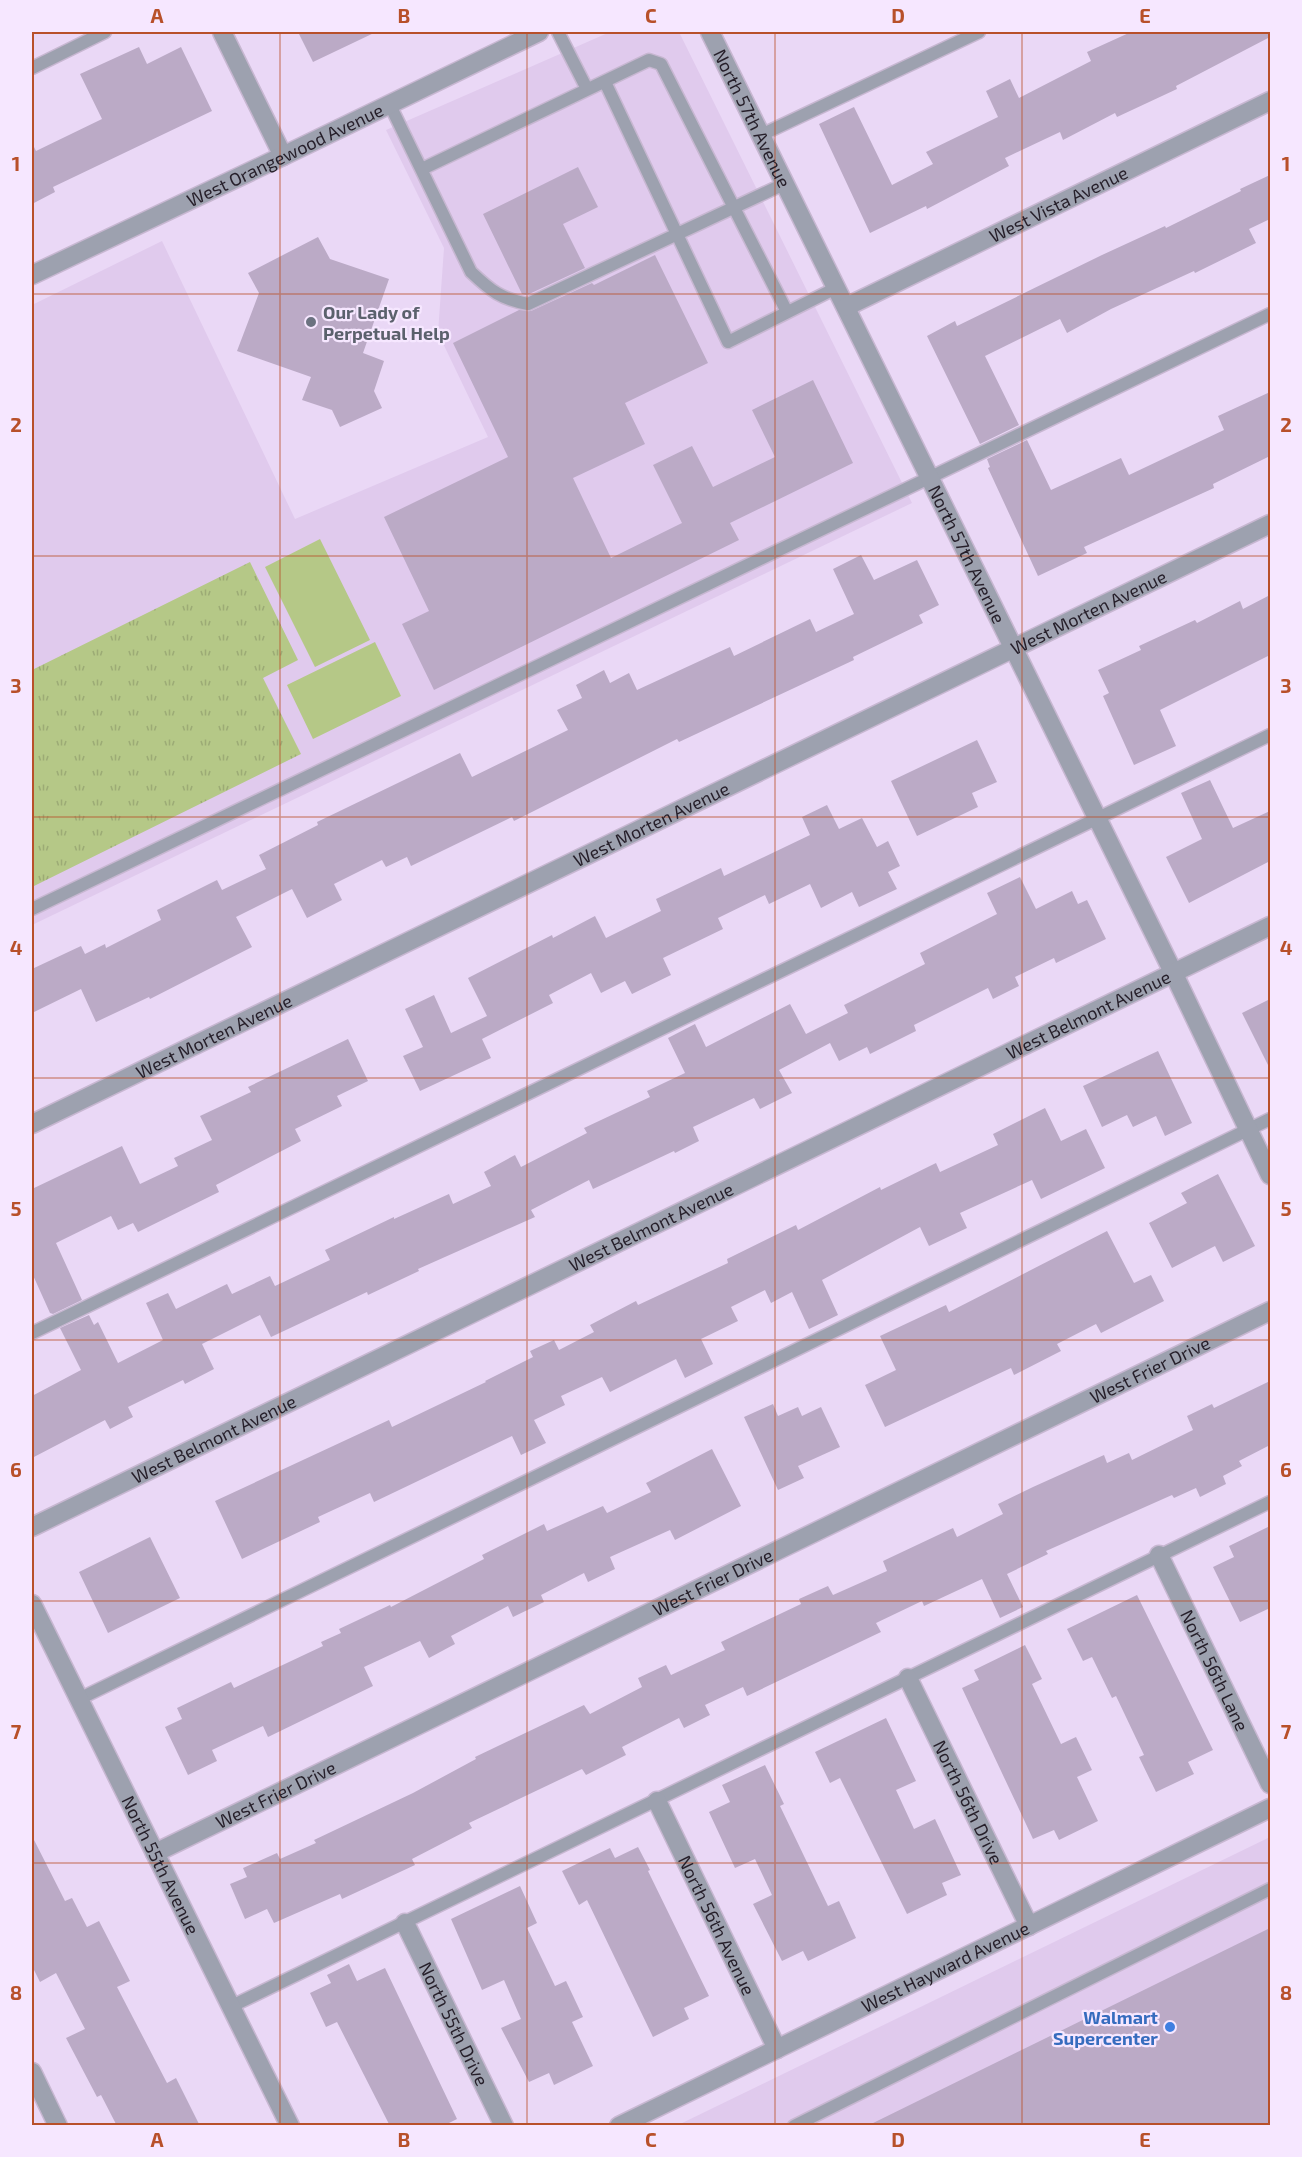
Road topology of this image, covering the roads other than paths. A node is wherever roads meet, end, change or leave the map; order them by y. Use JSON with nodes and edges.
{"nodes":[{"id":1,"x":105,"y":32,"type":"edge"},
{"id":2,"x":222,"y":32,"type":"edge"},
{"id":3,"x":539,"y":32,"type":"edge"},
{"id":4,"x":558,"y":32,"type":"edge"},
{"id":5,"x":710,"y":32,"type":"edge"},
{"id":6,"x":979,"y":32,"type":"edge"},
{"id":7,"x":32,"y":68,"type":"edge"},
{"id":8,"x":605,"y":82,"type":"junction"},
{"id":9,"x":587,"y":89,"type":"junction"},
{"id":10,"x":1270,"y":102,"type":"edge"},
{"id":11,"x":390,"y":105,"type":"junction"},
{"id":12,"x":761,"y":135,"type":"junction"},
{"id":13,"x":283,"y":156,"type":"junction"},
{"id":14,"x":422,"y":169,"type":"junction"},
{"id":15,"x":784,"y":184,"type":"junction"},
{"id":16,"x":735,"y":208,"type":"junction"},
{"id":17,"x":677,"y":235,"type":"junction"},
{"id":18,"x":32,"y":275,"type":"edge"},
{"id":19,"x":836,"y":288,"type":"junction"},
{"id":20,"x":846,"y":308,"type":"junction"},
{"id":21,"x":787,"y":312,"type":"junction"},
{"id":22,"x":1270,"y":314,"type":"edge"},
{"id":23,"x":930,"y":478,"type":"junction"},
{"id":24,"x":1270,"y":524,"type":"edge"},
{"id":25,"x":1014,"y":648,"type":"junction"},
{"id":26,"x":1270,"y":735,"type":"edge"},
{"id":27,"x":1098,"y":819,"type":"junction"},
{"id":28,"x":32,"y":909,"type":"edge"},
{"id":29,"x":1270,"y":926,"type":"edge"},
{"id":30,"x":1173,"y":972,"type":"junction"},
{"id":31,"x":1270,"y":1119,"type":"edge"},
{"id":32,"x":32,"y":1124,"type":"edge"},
{"id":33,"x":1248,"y":1130,"type":"junction"},
{"id":34,"x":1270,"y":1174,"type":"edge"},
{"id":35,"x":1270,"y":1311,"type":"edge"},
{"id":36,"x":32,"y":1333,"type":"edge"},
{"id":37,"x":1270,"y":1502,"type":"edge"},
{"id":38,"x":32,"y":1527,"type":"edge"},
{"id":39,"x":1159,"y":1555,"type":"junction"},
{"id":40,"x":32,"y":1604,"type":"edge"},
{"id":41,"x":908,"y":1678,"type":"junction"},
{"id":42,"x":79,"y":1699,"type":"junction"},
{"id":43,"x":1270,"y":1785,"type":"edge"},
{"id":44,"x":657,"y":1801,"type":"junction"},
{"id":45,"x":1270,"y":1808,"type":"edge"},
{"id":46,"x":155,"y":1853,"type":"junction"},
{"id":47,"x":1270,"y":1889,"type":"edge"},
{"id":48,"x":405,"y":1923,"type":"junction"},
{"id":49,"x":1029,"y":1926,"type":"junction"},
{"id":50,"x":231,"y":2006,"type":"junction"},
{"id":51,"x":777,"y":2049,"type":"junction"},
{"id":52,"x":32,"y":2072,"type":"edge"},
{"id":53,"x":58,"y":2126,"type":"edge"},
{"id":54,"x":290,"y":2126,"type":"edge"},
{"id":55,"x":504,"y":2126,"type":"edge"},
{"id":56,"x":619,"y":2126,"type":"edge"},
{"id":57,"x":794,"y":2126,"type":"edge"}],
"edges":[{"from":1,"to":7,"type":"lane"},
{"from":2,"to":13,"type":"street"},
{"from":3,"to":11,"type":"street","name":"West Orangewood Avenue"},
{"from":4,"to":9,"type":"lane"},
{"from":5,"to":12,"type":"street","name":"North 57th Avenue"},
{"from":6,"to":12,"type":"lane"},
{"from":8,"to":9,"type":"lane"},
{"from":8,"to":16,"type":"lane"},
{"from":8,"to":17,"type":"lane"},
{"from":9,"to":14,"type":"lane"},
{"from":10,"to":20,"type":"street","name":"West Vista Avenue"},
{"from":11,"to":13,"type":"street","name":"West Orangewood Avenue"},
{"from":11,"to":14,"type":"lane"},
{"from":12,"to":15,"type":"street","name":"North 57th Avenue"},
{"from":13,"to":18,"type":"street","name":"West Orangewood Avenue"},
{"from":14,"to":17,"type":"lane"},
{"from":15,"to":16,"type":"lane"},
{"from":15,"to":19,"type":"street","name":"North 57th Avenue"},
{"from":16,"to":17,"type":"lane"},
{"from":16,"to":21,"type":"lane"},
{"from":17,"to":21,"type":"lane"},
{"from":19,"to":20,"type":"street","name":"North 57th Avenue"},
{"from":19,"to":21,"type":"lane"},
{"from":20,"to":23,"type":"street","name":"North 57th Avenue"},
{"from":22,"to":23,"type":"lane"},
{"from":23,"to":25,"type":"street","name":"North 57th Avenue"},
{"from":23,"to":28,"type":"lane"},
{"from":24,"to":25,"type":"street","name":"West Morten Avenue"},
{"from":25,"to":27,"type":"street","name":"North 57th Avenue"},
{"from":25,"to":32,"type":"street","name":"West Morten Avenue"},
{"from":26,"to":27,"type":"lane"},
{"from":27,"to":30,"type":"street","name":"North 57th Avenue"},
{"from":27,"to":36,"type":"lane"},
{"from":29,"to":30,"type":"street","name":"West Belmont Avenue"},
{"from":30,"to":33,"type":"street","name":"North 57th Avenue"},
{"from":30,"to":38,"type":"street","name":"West Belmont Avenue"},
{"from":31,"to":33,"type":"lane"},
{"from":33,"to":34,"type":"street","name":"North 57th Avenue"},
{"from":33,"to":42,"type":"lane"},
{"from":35,"to":46,"type":"street","name":"West Frier Drive"},
{"from":37,"to":39,"type":"lane"},
{"from":39,"to":41,"type":"lane"},
{"from":39,"to":43,"type":"street","name":"North 56th Lane"},
{"from":40,"to":42,"type":"street","name":"North 55th Avenue"},
{"from":41,"to":44,"type":"lane"},
{"from":41,"to":49,"type":"street","name":"North 56th Drive"},
{"from":42,"to":46,"type":"street","name":"North 55th Avenue"},
{"from":44,"to":48,"type":"lane"},
{"from":44,"to":51,"type":"street","name":"North 56th Avenue"},
{"from":45,"to":49,"type":"street","name":"West Hayward Avenue"},
{"from":46,"to":50,"type":"street","name":"North 55th Avenue"},
{"from":47,"to":57,"type":"lane"},
{"from":48,"to":50,"type":"lane"},
{"from":48,"to":55,"type":"street","name":"North 55th Drive"},
{"from":49,"to":51,"type":"street","name":"West Hayward Avenue"},
{"from":50,"to":54,"type":"street","name":"North 55th Avenue"},
{"from":51,"to":56,"type":"street","name":"West Hayward Avenue"},
{"from":52,"to":53,"type":"street"}]}
